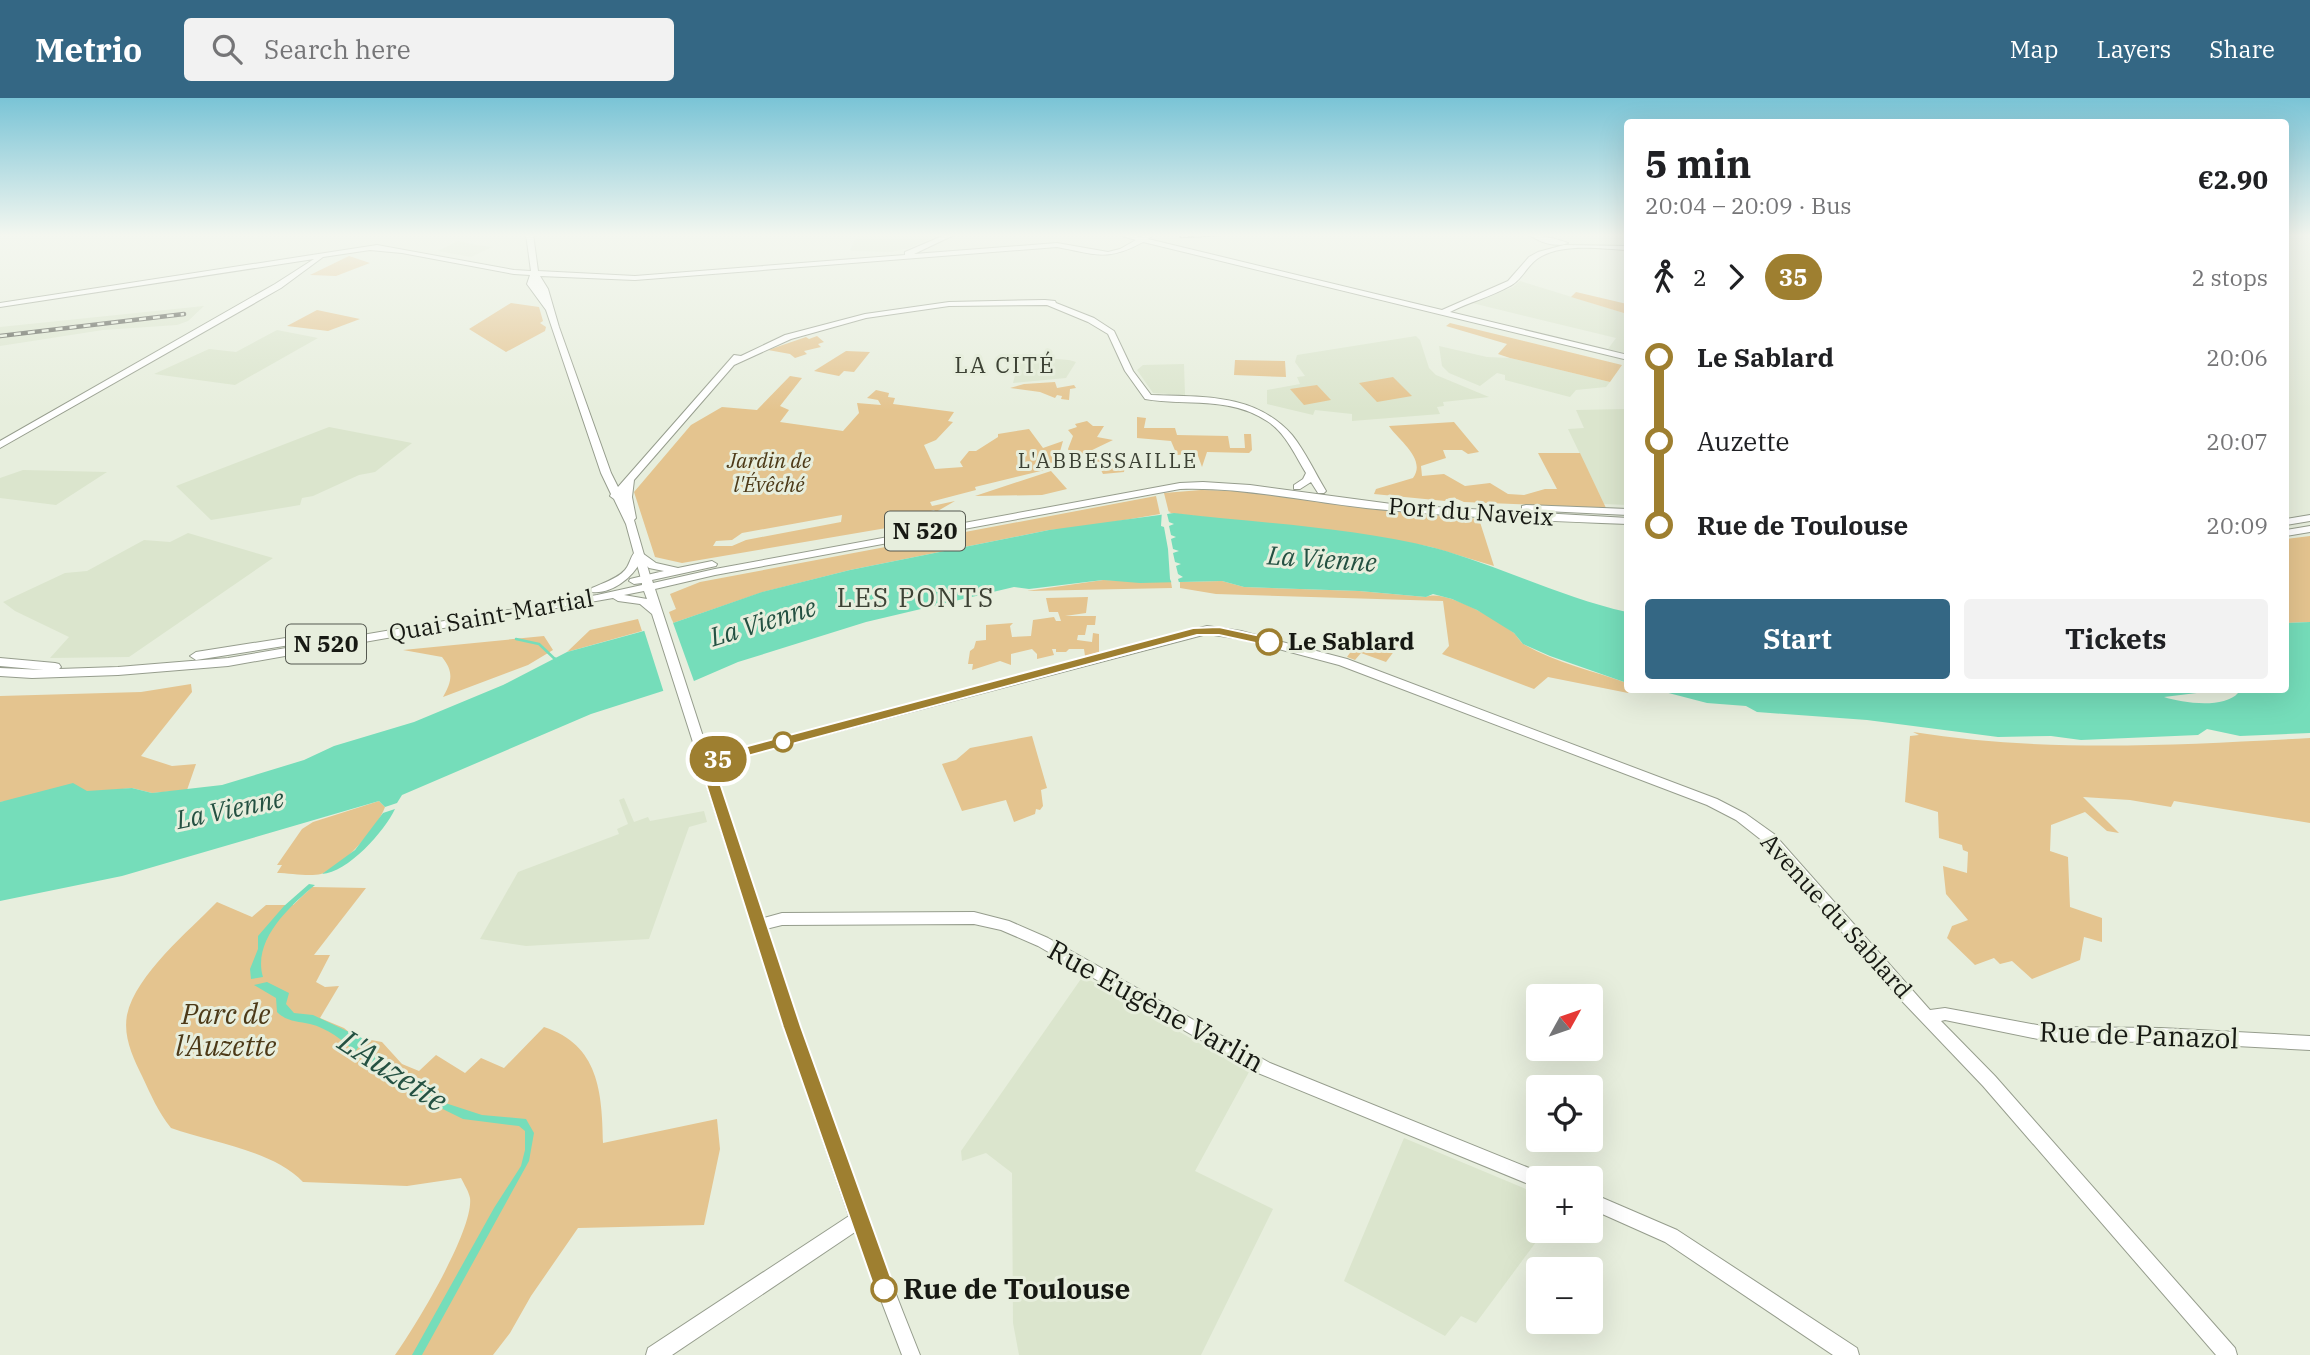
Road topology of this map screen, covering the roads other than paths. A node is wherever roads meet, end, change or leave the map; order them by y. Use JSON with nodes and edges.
{"nodes":[{"id":1,"x":81,"y":293,"type":"edge"},
{"id":2,"x":266,"y":293,"type":"edge"},
{"id":3,"x":537,"y":293,"type":"edge"},
{"id":4,"x":1358,"y":293,"type":"edge"},
{"id":5,"x":1487,"y":293,"type":"edge"},
{"id":6,"x":1458,"y":304,"type":"junction"},
{"id":7,"x":0,"y":305,"type":"edge"},
{"id":8,"x":1425,"y":309,"type":"junction"},
{"id":9,"x":1443,"y":313,"type":"junction"},
{"id":10,"x":1624,"y":359,"type":"edge"},
{"id":11,"x":0,"y":445,"type":"edge"},
{"id":12,"x":1309,"y":475,"type":"junction"},
{"id":13,"x":630,"y":481,"type":"junction"},
{"id":14,"x":1160,"y":485,"type":"junction"},
{"id":15,"x":1297,"y":487,"type":"junction"},
{"id":16,"x":1318,"y":494,"type":"junction"},
{"id":17,"x":615,"y":496,"type":"junction"},
{"id":18,"x":1624,"y":512,"type":"edge"},
{"id":19,"x":2310,"y":518,"type":"edge"},
{"id":20,"x":1624,"y":521,"type":"edge"},
{"id":21,"x":2289,"y":522,"type":"edge"},
{"id":22,"x":631,"y":524,"type":"junction"},
{"id":23,"x":2310,"y":529,"type":"edge"},
{"id":24,"x":2289,"y":532,"type":"edge"},
{"id":25,"x":638,"y":553,"type":"junction"},
{"id":26,"x":689,"y":574,"type":"junction"},
{"id":27,"x":647,"y":583,"type":"junction"},
{"id":28,"x":597,"y":594,"type":"junction"},
{"id":29,"x":656,"y":611,"type":"junction"},
{"id":30,"x":0,"y":662,"type":"edge"},
{"id":31,"x":0,"y":672,"type":"edge"},
{"id":32,"x":706,"y":762,"type":"junction"},
{"id":33,"x":758,"y":925,"type":"junction"},
{"id":34,"x":1928,"y":1017,"type":"junction"},
{"id":35,"x":2310,"y":1043,"type":"edge"},
{"id":36,"x":1526,"y":1175,"type":"edge"},
{"id":37,"x":1603,"y":1206,"type":"edge"},
{"id":38,"x":859,"y":1219,"type":"junction"},
{"id":39,"x":654,"y":1355,"type":"edge"},
{"id":40,"x":911,"y":1355,"type":"edge"},
{"id":41,"x":1850,"y":1355,"type":"edge"},
{"id":42,"x":2228,"y":1355,"type":"edge"}],
"edges":[{"from":1,"to":7,"type":"main road"},
{"from":2,"to":11,"type":"main road"},
{"from":3,"to":17,"type":"main road"},
{"from":4,"to":8,"type":"main road"},
{"from":5,"to":6,"type":"main road"},
{"from":6,"to":8,"type":"main road"},
{"from":6,"to":9,"type":"main road"},
{"from":8,"to":9,"type":"main road"},
{"from":9,"to":10,"type":"main road"},
{"from":12,"to":13,"type":"main road"},
{"from":12,"to":15,"type":"main road"},
{"from":12,"to":16,"type":"main road"},
{"from":13,"to":17,"type":"main road"},
{"from":13,"to":22,"type":"main road"},
{"from":14,"to":15,"type":"main road","number":"N 520"},
{"from":14,"to":16,"type":"main road","number":"N 520"},
{"from":14,"to":26,"type":"main road","number":"N 520"},
{"from":15,"to":16,"type":"main road","number":"N 520"},
{"from":16,"to":18,"type":"main road","name":"Port du Naveix","number":"N 520"},
{"from":16,"to":20,"type":"main road","name":"Port du Naveix","number":"N 520"},
{"from":17,"to":22,"type":"main road"},
{"from":19,"to":21,"type":"main road"},
{"from":22,"to":25,"type":"main road"},
{"from":23,"to":24,"type":"main road"},
{"from":25,"to":26,"type":"main road"},
{"from":25,"to":27,"type":"main road"},
{"from":25,"to":28,"type":"main road"},
{"from":26,"to":27,"type":"main road","number":"N 520"},
{"from":26,"to":29,"type":"main road"},
{"from":27,"to":28,"type":"main road","name":"Quai Saint-Martial","number":"N 520"},
{"from":27,"to":29,"type":"main road"},
{"from":28,"to":29,"type":"main road"},
{"from":28,"to":30,"type":"main road","name":"Quai Saint-Martial","number":"N 520"},
{"from":28,"to":31,"type":"main road","name":"Quai Saint-Martial","number":"N 520"},
{"from":29,"to":32,"type":"main road"},
{"from":32,"to":33,"type":"main road"},
{"from":32,"to":34,"type":"main road","name":"Avenue du Sablard"},
{"from":33,"to":36,"type":"main road","name":"Rue Eugène Varlin"},
{"from":33,"to":38,"type":"main road"},
{"from":34,"to":35,"type":"main road","name":"Rue de Panazol"},
{"from":34,"to":42,"type":"main road","name":"Avenue du Sablard"},
{"from":37,"to":41,"type":"main road"},
{"from":38,"to":39,"type":"main road"},
{"from":38,"to":40,"type":"main road"}]}
